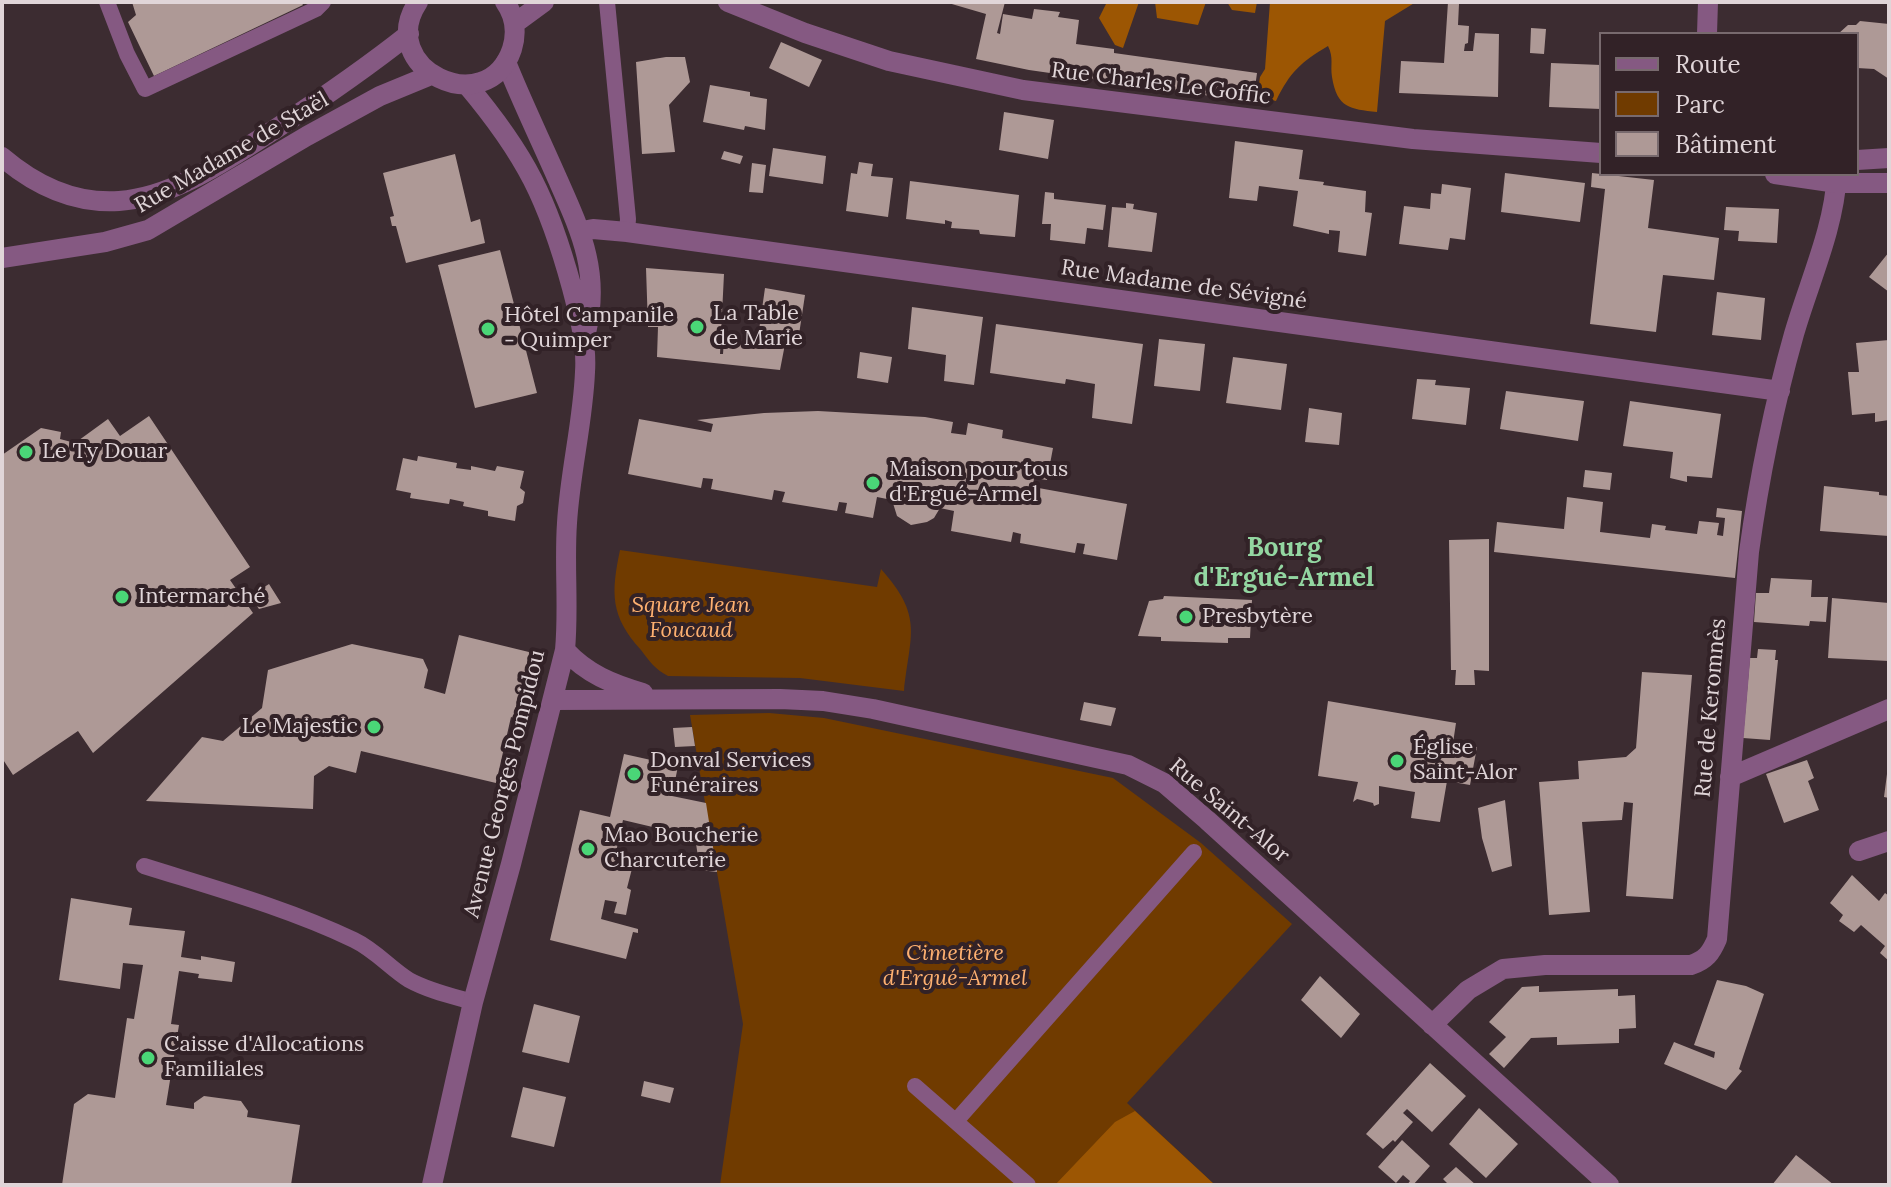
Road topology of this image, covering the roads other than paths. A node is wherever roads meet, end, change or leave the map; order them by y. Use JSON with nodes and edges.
{"nodes":[{"id":1,"x":107,"y":2,"type":"edge"},
{"id":2,"x":323,"y":2,"type":"edge"},
{"id":3,"x":418,"y":2,"type":"edge"},
{"id":4,"x":505,"y":2,"type":"edge"},
{"id":5,"x":544,"y":2,"type":"edge"},
{"id":6,"x":607,"y":2,"type":"edge"},
{"id":7,"x":728,"y":2,"type":"edge"},
{"id":8,"x":1708,"y":2,"type":"edge"},
{"id":9,"x":752,"y":7,"type":"edge"},
{"id":10,"x":514,"y":24,"type":"junction"},
{"id":11,"x":1707,"y":32,"type":"edge"},
{"id":12,"x":409,"y":34,"type":"junction"},
{"id":13,"x":506,"y":62,"type":"junction"},
{"id":14,"x":431,"y":75,"type":"junction"},
{"id":15,"x":467,"y":85,"type":"junction"},
{"id":16,"x":1599,"y":153,"type":"edge"},
{"id":17,"x":2,"y":157,"type":"edge"},
{"id":18,"x":1889,"y":158,"type":"edge"},
{"id":19,"x":1859,"y":160,"type":"edge"},
{"id":20,"x":1806,"y":176,"type":"edge"},
{"id":21,"x":1837,"y":178,"type":"edge"},
{"id":22,"x":1889,"y":183,"type":"edge"},
{"id":23,"x":548,"y":209,"type":"junction"},
{"id":24,"x":582,"y":231,"type":"junction"},
{"id":25,"x":627,"y":232,"type":"junction"},
{"id":26,"x":562,"y":250,"type":"junction"},
{"id":27,"x":2,"y":258,"type":"edge"},
{"id":28,"x":584,"y":341,"type":"junction"},
{"id":29,"x":1780,"y":391,"type":"junction"},
{"id":30,"x":565,"y":650,"type":"junction"},
{"id":31,"x":662,"y":698,"type":"junction"},
{"id":32,"x":553,"y":700,"type":"junction"},
{"id":33,"x":1889,"y":709,"type":"edge"},
{"id":34,"x":1730,"y":777,"type":"junction"},
{"id":35,"x":1889,"y":841,"type":"edge"},
{"id":36,"x":1859,"y":851,"type":"dead end"},
{"id":37,"x":1194,"y":852,"type":"dead end"},
{"id":38,"x":144,"y":866,"type":"dead end"},
{"id":39,"x":473,"y":1002,"type":"junction"},
{"id":40,"x":1432,"y":1025,"type":"junction"},
{"id":41,"x":915,"y":1086,"type":"dead end"},
{"id":42,"x":956,"y":1121,"type":"junction"},
{"id":43,"x":432,"y":1185,"type":"edge"},
{"id":44,"x":1028,"y":1185,"type":"edge"},
{"id":45,"x":1609,"y":1185,"type":"edge"}],
"edges":[{"from":1,"to":2,"type":"lane"},
{"from":3,"to":12,"type":"street"},
{"from":4,"to":10,"type":"street"},
{"from":5,"to":10,"type":"street"},
{"from":6,"to":25,"type":"lane"},
{"from":7,"to":9,"type":"street","name":"Rue Charles Le Goffic"},
{"from":8,"to":11,"type":"street"},
{"from":9,"to":16,"type":"street","name":"Rue Charles Le Goffic"},
{"from":10,"to":13,"type":"street"},
{"from":12,"to":14,"type":"street"},
{"from":12,"to":17,"type":"street","name":"Rue Madame de Staël"},
{"from":13,"to":15,"type":"street"},
{"from":13,"to":24,"type":"street","name":"Avenue Georges Pompidou"},
{"from":14,"to":15,"type":"street"},
{"from":14,"to":27,"type":"street","name":"Rue Madame de Staël"},
{"from":15,"to":23,"type":"street","name":"Avenue Georges Pompidou"},
{"from":18,"to":19,"type":"street"},
{"from":20,"to":21,"type":"street"},
{"from":21,"to":22,"type":"street"},
{"from":21,"to":29,"type":"street","name":"Rue de Keromnès"},
{"from":23,"to":24,"type":"street"},
{"from":23,"to":26,"type":"street","name":"Avenue Georges Pompidou"},
{"from":24,"to":25,"type":"street","name":"Rue Madame de Sévigné"},
{"from":24,"to":26,"type":"street"},
{"from":24,"to":28,"type":"street","name":"Avenue Georges Pompidou"},
{"from":25,"to":29,"type":"street","name":"Rue Madame de Sévigné"},
{"from":26,"to":28,"type":"street","name":"Avenue Georges Pompidou"},
{"from":28,"to":30,"type":"street","name":"Avenue Georges Pompidou"},
{"from":29,"to":34,"type":"street","name":"Rue de Keromnès"},
{"from":30,"to":31,"type":"street","name":"Rue Saint-Alor"},
{"from":30,"to":32,"type":"street","name":"Avenue Georges Pompidou"},
{"from":31,"to":32,"type":"street","name":"Rue Saint-Alor"},
{"from":31,"to":40,"type":"street","name":"Rue Saint-Alor"},
{"from":32,"to":39,"type":"street","name":"Avenue Georges Pompidou"},
{"from":33,"to":34,"type":"street"},
{"from":34,"to":40,"type":"street","name":"Rue de Keromnès"},
{"from":35,"to":36,"type":"street"},
{"from":37,"to":42,"type":"lane"},
{"from":38,"to":39,"type":"lane"},
{"from":39,"to":43,"type":"street","name":"Avenue Georges Pompidou"},
{"from":40,"to":45,"type":"street","name":"Rue Saint-Alor"},
{"from":41,"to":42,"type":"lane"},
{"from":42,"to":44,"type":"lane"}]}
